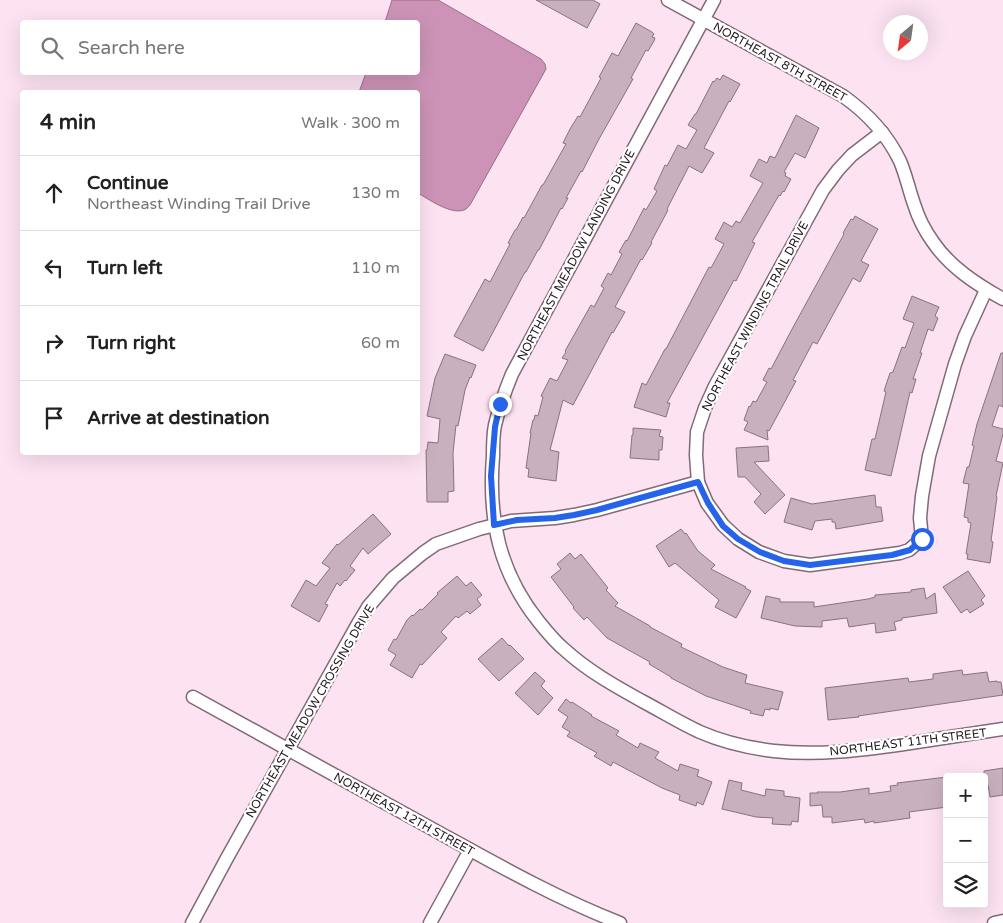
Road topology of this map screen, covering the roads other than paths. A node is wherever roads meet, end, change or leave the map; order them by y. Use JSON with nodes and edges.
{"nodes":[{"id":1,"x":668,"y":0,"type":"edge"},
{"id":2,"x":714,"y":0,"type":"edge"},
{"id":3,"x":703,"y":19,"type":"junction"},
{"id":4,"x":882,"y":132,"type":"junction"},
{"id":5,"x":986,"y":290,"type":"junction"},
{"id":6,"x":1003,"y":298,"type":"edge"},
{"id":7,"x":698,"y":482,"type":"junction"},
{"id":8,"x":494,"y":525,"type":"junction"},
{"id":9,"x":193,"y":697,"type":"dead end"},
{"id":10,"x":1003,"y":729,"type":"edge"},
{"id":11,"x":287,"y":750,"type":"junction"},
{"id":12,"x":470,"y":850,"type":"junction"},
{"id":13,"x":1003,"y":921,"type":"edge"},
{"id":14,"x":192,"y":923,"type":"edge"},
{"id":15,"x":430,"y":923,"type":"edge"},
{"id":16,"x":620,"y":923,"type":"edge"},
{"id":17,"x":994,"y":923,"type":"edge"}],
"edges":[{"from":1,"to":3,"type":"street","name":"NORTHEAST 8TH STREET"},
{"from":2,"to":3,"type":"street","name":"NORTHEAST MEADOW LANDING DRIVE"},
{"from":3,"to":4,"type":"street","name":"NORTHEAST 8TH STREET"},
{"from":3,"to":8,"type":"street","name":"NORTHEAST MEADOW LANDING DRIVE"},
{"from":4,"to":5,"type":"street","name":"NORTHEAST 8TH STREET"},
{"from":4,"to":7,"type":"street","name":"NORTHEAST WINDING TRAIL DRIVE"},
{"from":5,"to":6,"type":"street","name":"NORTHEAST 8TH STREET"},
{"from":5,"to":7,"type":"street","name":"NORTHEAST WINDING TRAIL DRIVE"},
{"from":7,"to":8,"type":"street","name":"NORTHEAST MEADOW CROSSING DRIVE"},
{"from":8,"to":10,"type":"street","name":"NORTHEAST 11TH STREET"},
{"from":8,"to":11,"type":"street","name":"NORTHEAST MEADOW CROSSING DRIVE"},
{"from":9,"to":11,"type":"street","name":"NORTHEAST 12TH STREET"},
{"from":11,"to":12,"type":"street","name":"NORTHEAST 12TH STREET"},
{"from":11,"to":14,"type":"street","name":"NORTHEAST MEADOW CROSSING DRIVE"},
{"from":12,"to":15,"type":"street"},
{"from":12,"to":16,"type":"street","name":"NORTHEAST 12TH STREET"},
{"from":13,"to":17,"type":"street"}]}
